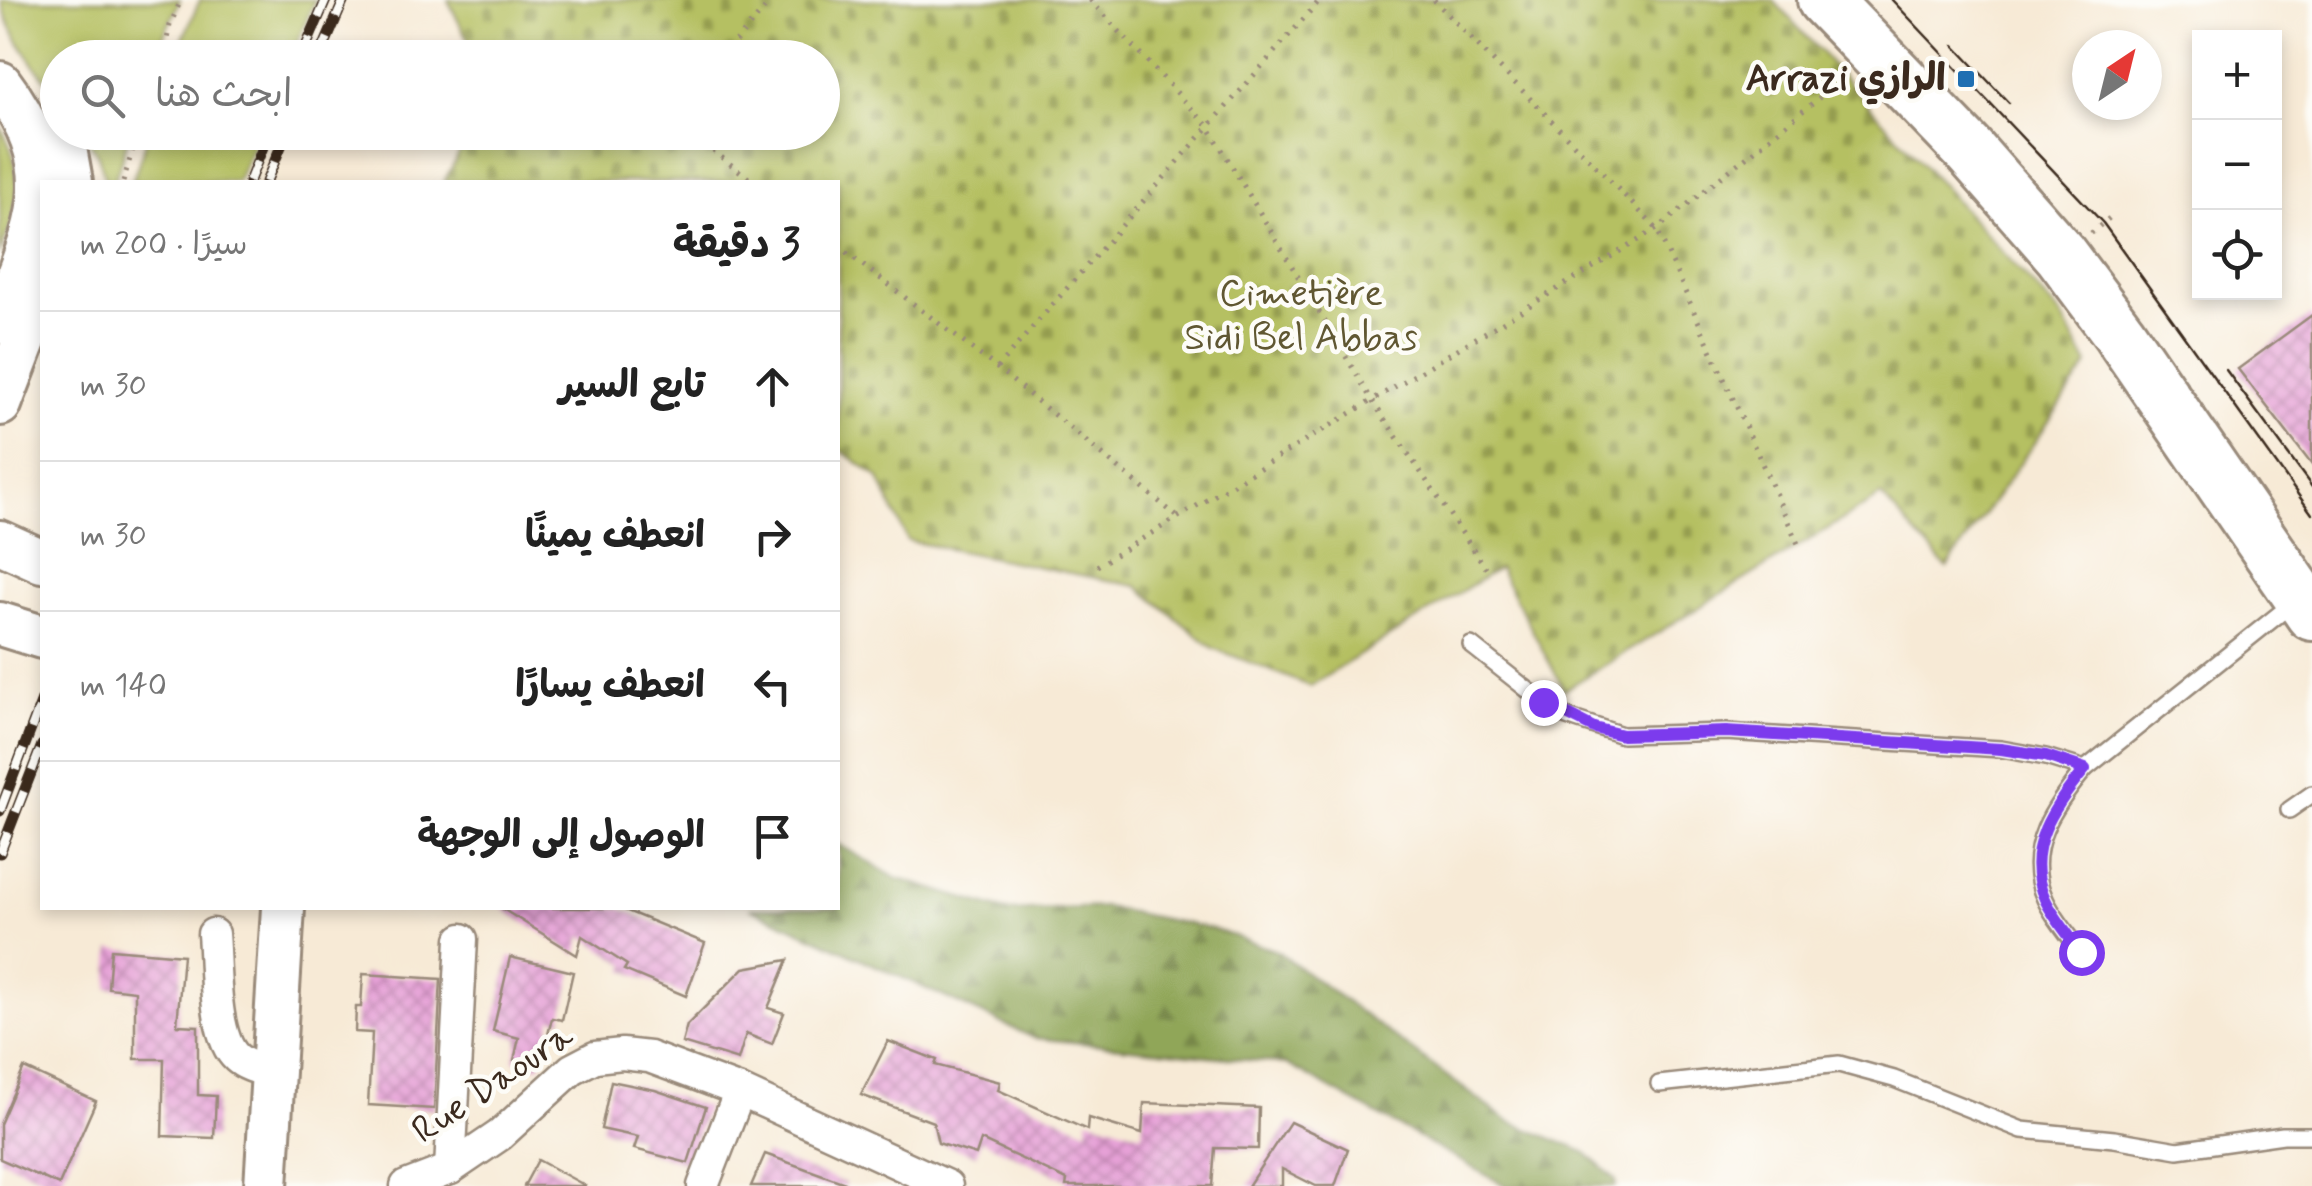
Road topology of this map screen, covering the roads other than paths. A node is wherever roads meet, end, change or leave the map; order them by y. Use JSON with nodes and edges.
{"nodes":[{"id":1,"x":1824,"y":0,"type":"edge"},
{"id":2,"x":1862,"y":0,"type":"edge"},
{"id":3,"x":0,"y":52,"type":"edge"},
{"id":4,"x":0,"y":83,"type":"edge"},
{"id":5,"x":40,"y":107,"type":"edge"},
{"id":6,"x":65,"y":150,"type":"edge"},
{"id":7,"x":41,"y":180,"type":"edge"},
{"id":8,"x":71,"y":180,"type":"edge"},
{"id":9,"x":40,"y":192,"type":"edge"},
{"id":10,"x":40,"y":300,"type":"edge"},
{"id":11,"x":0,"y":322,"type":"edge"},
{"id":12,"x":0,"y":404,"type":"edge"},
{"id":13,"x":0,"y":542,"type":"edge"},
{"id":14,"x":40,"y":560,"type":"edge"},
{"id":15,"x":0,"y":569,"type":"edge"},
{"id":16,"x":40,"y":585,"type":"edge"},
{"id":17,"x":2309,"y":591,"type":"edge"},
{"id":18,"x":0,"y":597,"type":"edge"},
{"id":19,"x":40,"y":608,"type":"edge"},
{"id":20,"x":0,"y":624,"type":"edge"},
{"id":21,"x":40,"y":636,"type":"edge"},
{"id":22,"x":1472,"y":645,"type":"dead end"},
{"id":23,"x":2085,"y":769,"type":"junction"},
{"id":24,"x":2312,"y":794,"type":"edge"},
{"id":25,"x":2288,"y":810,"type":"dead end"},
{"id":26,"x":283,"y":910,"type":"edge"},
{"id":27,"x":302,"y":910,"type":"edge"},
{"id":28,"x":213,"y":934,"type":"dead end"},
{"id":29,"x":462,"y":940,"type":"dead end"},
{"id":30,"x":2081,"y":952,"type":"dead end"},
{"id":31,"x":273,"y":1073,"type":"junction"},
{"id":32,"x":1659,"y":1084,"type":"dead end"},
{"id":33,"x":740,"y":1091,"type":"junction"},
{"id":34,"x":2312,"y":1135,"type":"edge"},
{"id":35,"x":450,"y":1169,"type":"junction"},
{"id":36,"x":266,"y":1186,"type":"edge"},
{"id":37,"x":289,"y":1186,"type":"edge"},
{"id":38,"x":406,"y":1186,"type":"edge"},
{"id":39,"x":703,"y":1186,"type":"edge"},
{"id":40,"x":948,"y":1186,"type":"edge"}],
"edges":[{"from":1,"to":17,"type":"highway"},
{"from":2,"to":17,"type":"highway"},
{"from":3,"to":5,"type":"main road"},
{"from":4,"to":7,"type":"main road"},
{"from":6,"to":8,"type":"main road"},
{"from":9,"to":11,"type":"main road"},
{"from":10,"to":12,"type":"main road"},
{"from":13,"to":14,"type":"main road"},
{"from":15,"to":16,"type":"main road"},
{"from":17,"to":23,"type":"lane"},
{"from":18,"to":19,"type":"main road"},
{"from":20,"to":21,"type":"main road"},
{"from":22,"to":23,"type":"lane"},
{"from":23,"to":30,"type":"lane"},
{"from":24,"to":25,"type":"lane"},
{"from":26,"to":31,"type":"main road"},
{"from":27,"to":37,"type":"main road"},
{"from":28,"to":31,"type":"street"},
{"from":29,"to":35,"type":"street"},
{"from":31,"to":36,"type":"main road"},
{"from":32,"to":34,"type":"lane"},
{"from":33,"to":35,"type":"street","name":"Rue Daoura"},
{"from":33,"to":39,"type":"street"},
{"from":33,"to":40,"type":"street","name":"Rue Daoura"},
{"from":35,"to":38,"type":"street","name":"Rue Daoura"}]}
